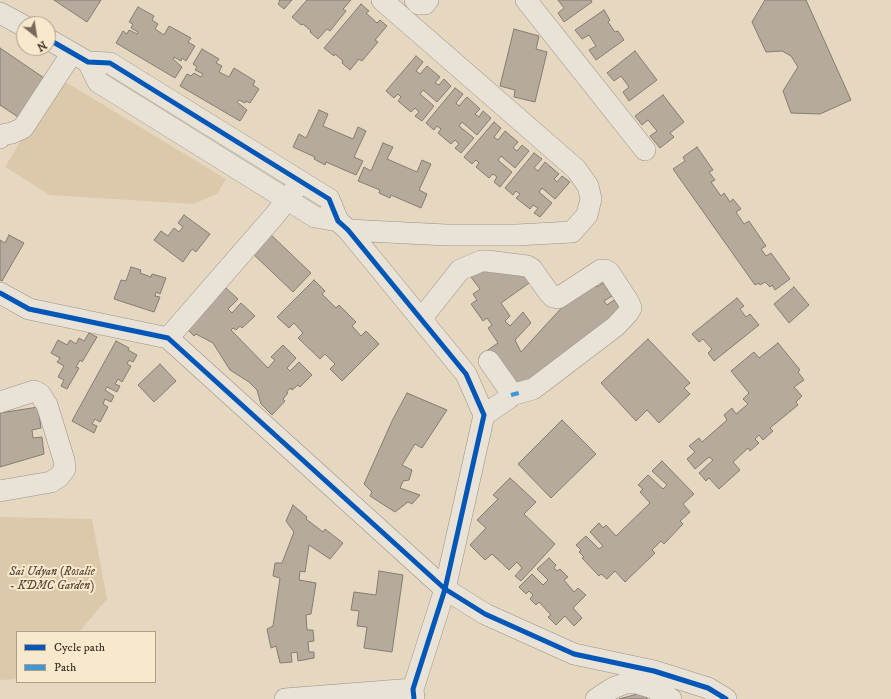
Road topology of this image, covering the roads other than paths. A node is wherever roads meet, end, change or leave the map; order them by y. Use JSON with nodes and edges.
{"nodes":[{"id":1,"x":382,"y":0,"type":"edge"},
{"id":2,"x":415,"y":0,"type":"edge"},
{"id":3,"x":428,"y":0,"type":"edge"},
{"id":4,"x":526,"y":0,"type":"edge"},
{"id":5,"x":0,"y":13,"type":"edge"},
{"id":6,"x":16,"y":22,"type":"edge"},
{"id":7,"x":56,"y":44,"type":"edge"},
{"id":8,"x":80,"y":57,"type":"junction"},
{"id":9,"x":6,"y":130,"type":"edge"},
{"id":10,"x":645,"y":150,"type":"dead end"},
{"id":11,"x":301,"y":181,"type":"junction"},
{"id":12,"x":288,"y":199,"type":"junction"},
{"id":13,"x":343,"y":225,"type":"junction"},
{"id":14,"x":0,"y":293,"type":"edge"},
{"id":15,"x":421,"y":319,"type":"junction"},
{"id":16,"x":168,"y":338,"type":"junction"},
{"id":17,"x":489,"y":361,"type":"dead end"},
{"id":18,"x":511,"y":395,"type":"junction"},
{"id":19,"x":0,"y":402,"type":"edge"},
{"id":20,"x":484,"y":415,"type":"junction"},
{"id":21,"x":0,"y":491,"type":"edge"},
{"id":22,"x":445,"y":589,"type":"junction"},
{"id":23,"x":686,"y":691,"type":"edge"},
{"id":24,"x":414,"y":694,"type":"edge"},
{"id":25,"x":285,"y":699,"type":"edge"},
{"id":26,"x":596,"y":699,"type":"edge"},
{"id":27,"x":672,"y":699,"type":"edge"},
{"id":28,"x":726,"y":699,"type":"edge"}],
"edges":[{"from":1,"to":13,"type":"street"},
{"from":2,"to":3,"type":"street"},
{"from":4,"to":10,"type":"street"},
{"from":5,"to":6,"type":"street"},
{"from":7,"to":8,"type":"street"},
{"from":8,"to":9,"type":"street"},
{"from":8,"to":11,"type":"street"},
{"from":8,"to":12,"type":"street"},
{"from":11,"to":12,"type":"street"},
{"from":11,"to":13,"type":"street"},
{"from":12,"to":13,"type":"street"},
{"from":12,"to":16,"type":"street"},
{"from":13,"to":15,"type":"street"},
{"from":14,"to":16,"type":"street"},
{"from":15,"to":18,"type":"street"},
{"from":15,"to":20,"type":"street"},
{"from":16,"to":22,"type":"street"},
{"from":17,"to":18,"type":"street"},
{"from":18,"to":20,"type":"street"},
{"from":19,"to":21,"type":"street"},
{"from":20,"to":22,"type":"street"},
{"from":22,"to":23,"type":"street"},
{"from":22,"to":24,"type":"street"},
{"from":23,"to":28,"type":"street"},
{"from":24,"to":25,"type":"street"},
{"from":26,"to":27,"type":"street"}]}
